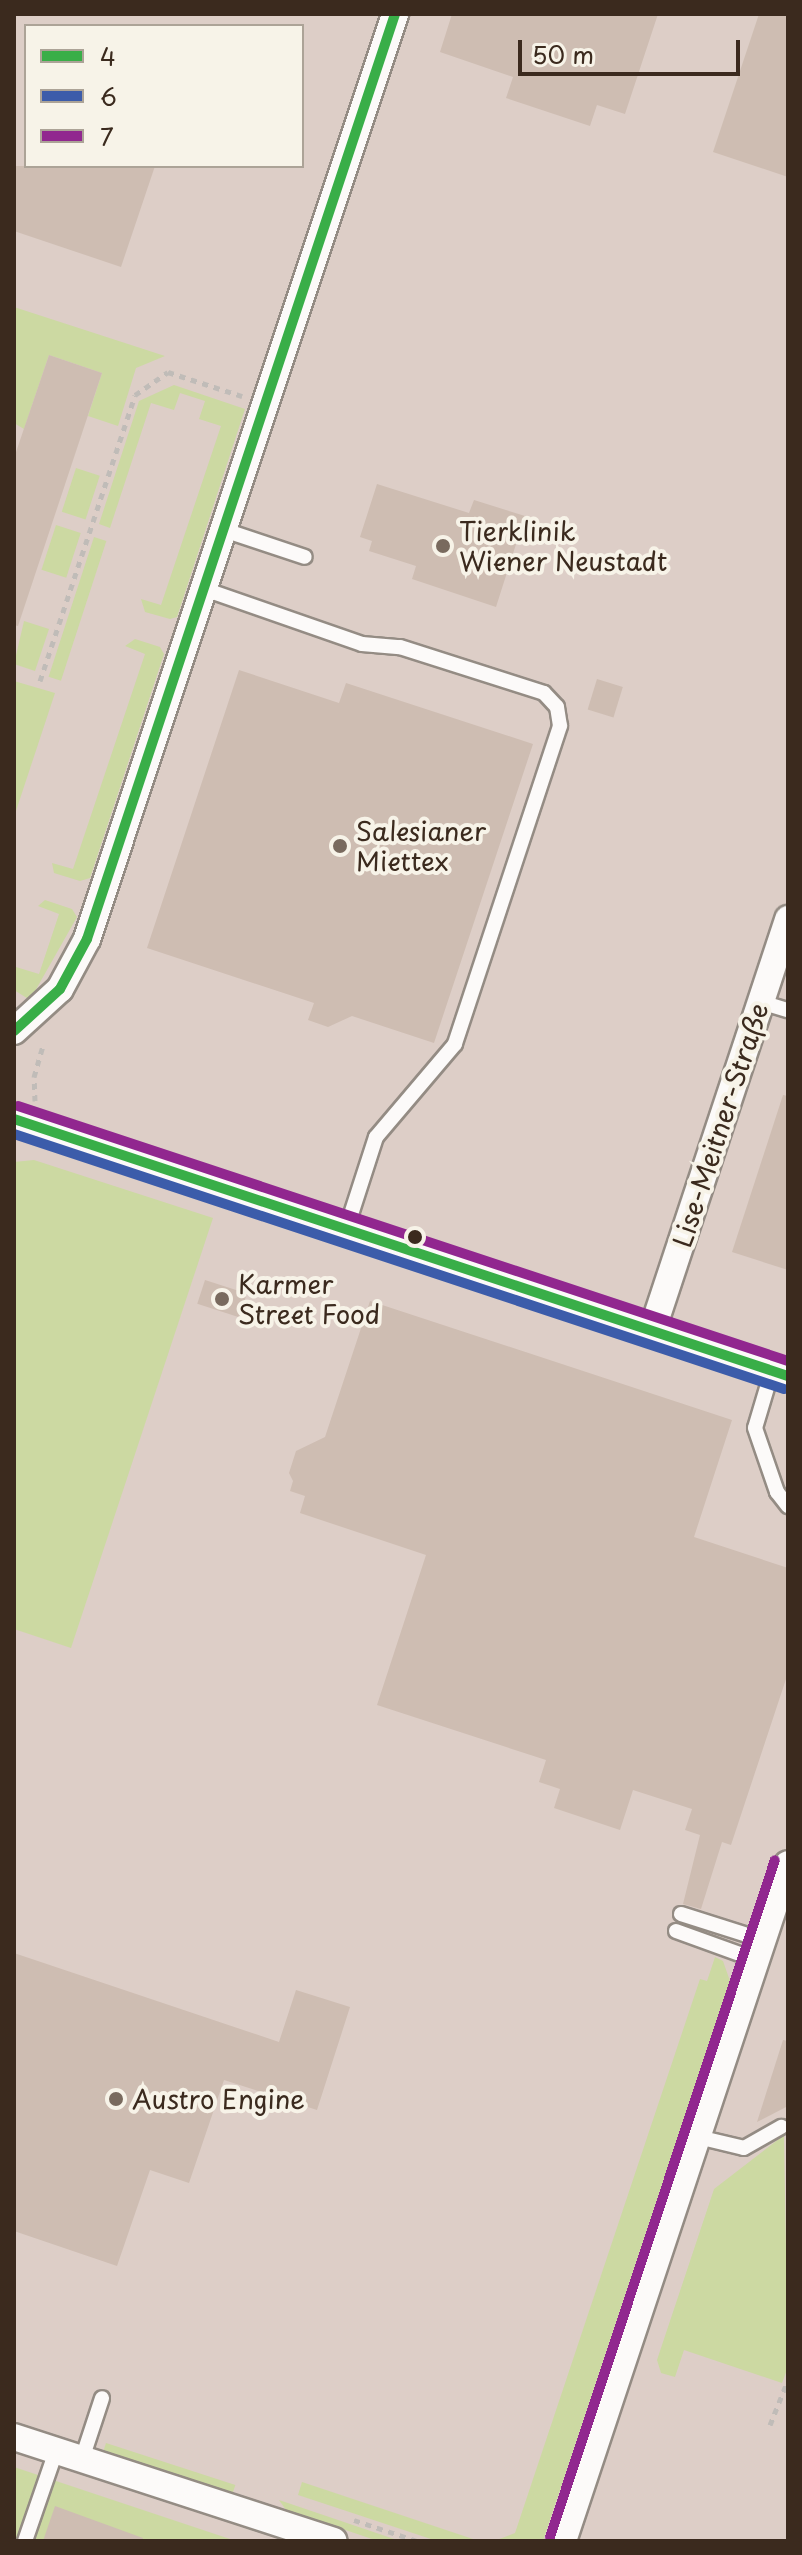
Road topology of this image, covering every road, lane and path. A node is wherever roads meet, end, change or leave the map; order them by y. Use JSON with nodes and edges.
{"nodes":[{"id":1,"x":395,"y":14,"type":"edge"},
{"id":2,"x":266,"y":403,"type":"junction"},
{"id":3,"x":224,"y":530,"type":"junction"},
{"id":4,"x":305,"y":557,"type":"dead end"},
{"id":5,"x":204,"y":589,"type":"junction"},
{"id":6,"x":40,"y":681,"type":"dead end"},
{"id":7,"x":788,"y":919,"type":"edge"},
{"id":8,"x":761,"y":1002,"type":"junction"},
{"id":9,"x":788,"y":1010,"type":"edge"},
{"id":10,"x":35,"y":1016,"type":"junction"},
{"id":11,"x":14,"y":1031,"type":"edge"},
{"id":12,"x":20,"y":1121,"type":"edge"},
{"id":13,"x":346,"y":1230,"type":"junction"},
{"id":14,"x":652,"y":1331,"type":"junction"},
{"id":15,"x":780,"y":1373,"type":"edge"},
{"id":16,"x":788,"y":1506,"type":"edge"},
{"id":17,"x":788,"y":1864,"type":"edge"},
{"id":18,"x":681,"y":1914,"type":"dead end"},
{"id":19,"x":676,"y":1931,"type":"dead end"},
{"id":20,"x":760,"y":1950,"type":"junction"},
{"id":21,"x":781,"y":2127,"type":"dead end"},
{"id":22,"x":698,"y":2137,"type":"junction"},
{"id":23,"x":788,"y":2380,"type":"edge"},
{"id":24,"x":102,"y":2398,"type":"dead end"},
{"id":25,"x":770,"y":2425,"type":"dead end"},
{"id":26,"x":14,"y":2437,"type":"edge"},
{"id":27,"x":56,"y":2451,"type":"junction"},
{"id":28,"x":82,"y":2459,"type":"junction"},
{"id":29,"x":25,"y":2541,"type":"edge"},
{"id":30,"x":334,"y":2541,"type":"edge"},
{"id":31,"x":563,"y":2541,"type":"edge"}],
"edges":[{"from":1,"to":2,"type":"street"},
{"from":2,"to":3,"type":"street"},
{"from":2,"to":6,"type":"path"},
{"from":3,"to":4,"type":"lane"},
{"from":3,"to":5,"type":"street"},
{"from":5,"to":10,"type":"street"},
{"from":5,"to":13,"type":"lane"},
{"from":7,"to":8,"type":"street","name":"Lise-Meitner-Straße"},
{"from":8,"to":9,"type":"lane"},
{"from":8,"to":14,"type":"street","name":"Lise-Meitner-Straße"},
{"from":10,"to":11,"type":"street"},
{"from":10,"to":12,"type":"path"},
{"from":12,"to":13,"type":"street"},
{"from":13,"to":14,"type":"street"},
{"from":14,"to":15,"type":"street"},
{"from":15,"to":16,"type":"lane"},
{"from":17,"to":20,"type":"street"},
{"from":18,"to":20,"type":"lane"},
{"from":19,"to":20,"type":"lane"},
{"from":20,"to":22,"type":"street"},
{"from":21,"to":22,"type":"lane"},
{"from":22,"to":31,"type":"street"},
{"from":23,"to":25,"type":"path"},
{"from":24,"to":28,"type":"lane"},
{"from":26,"to":27,"type":"street"},
{"from":27,"to":28,"type":"street"},
{"from":27,"to":29,"type":"lane"},
{"from":28,"to":30,"type":"street"}]}
